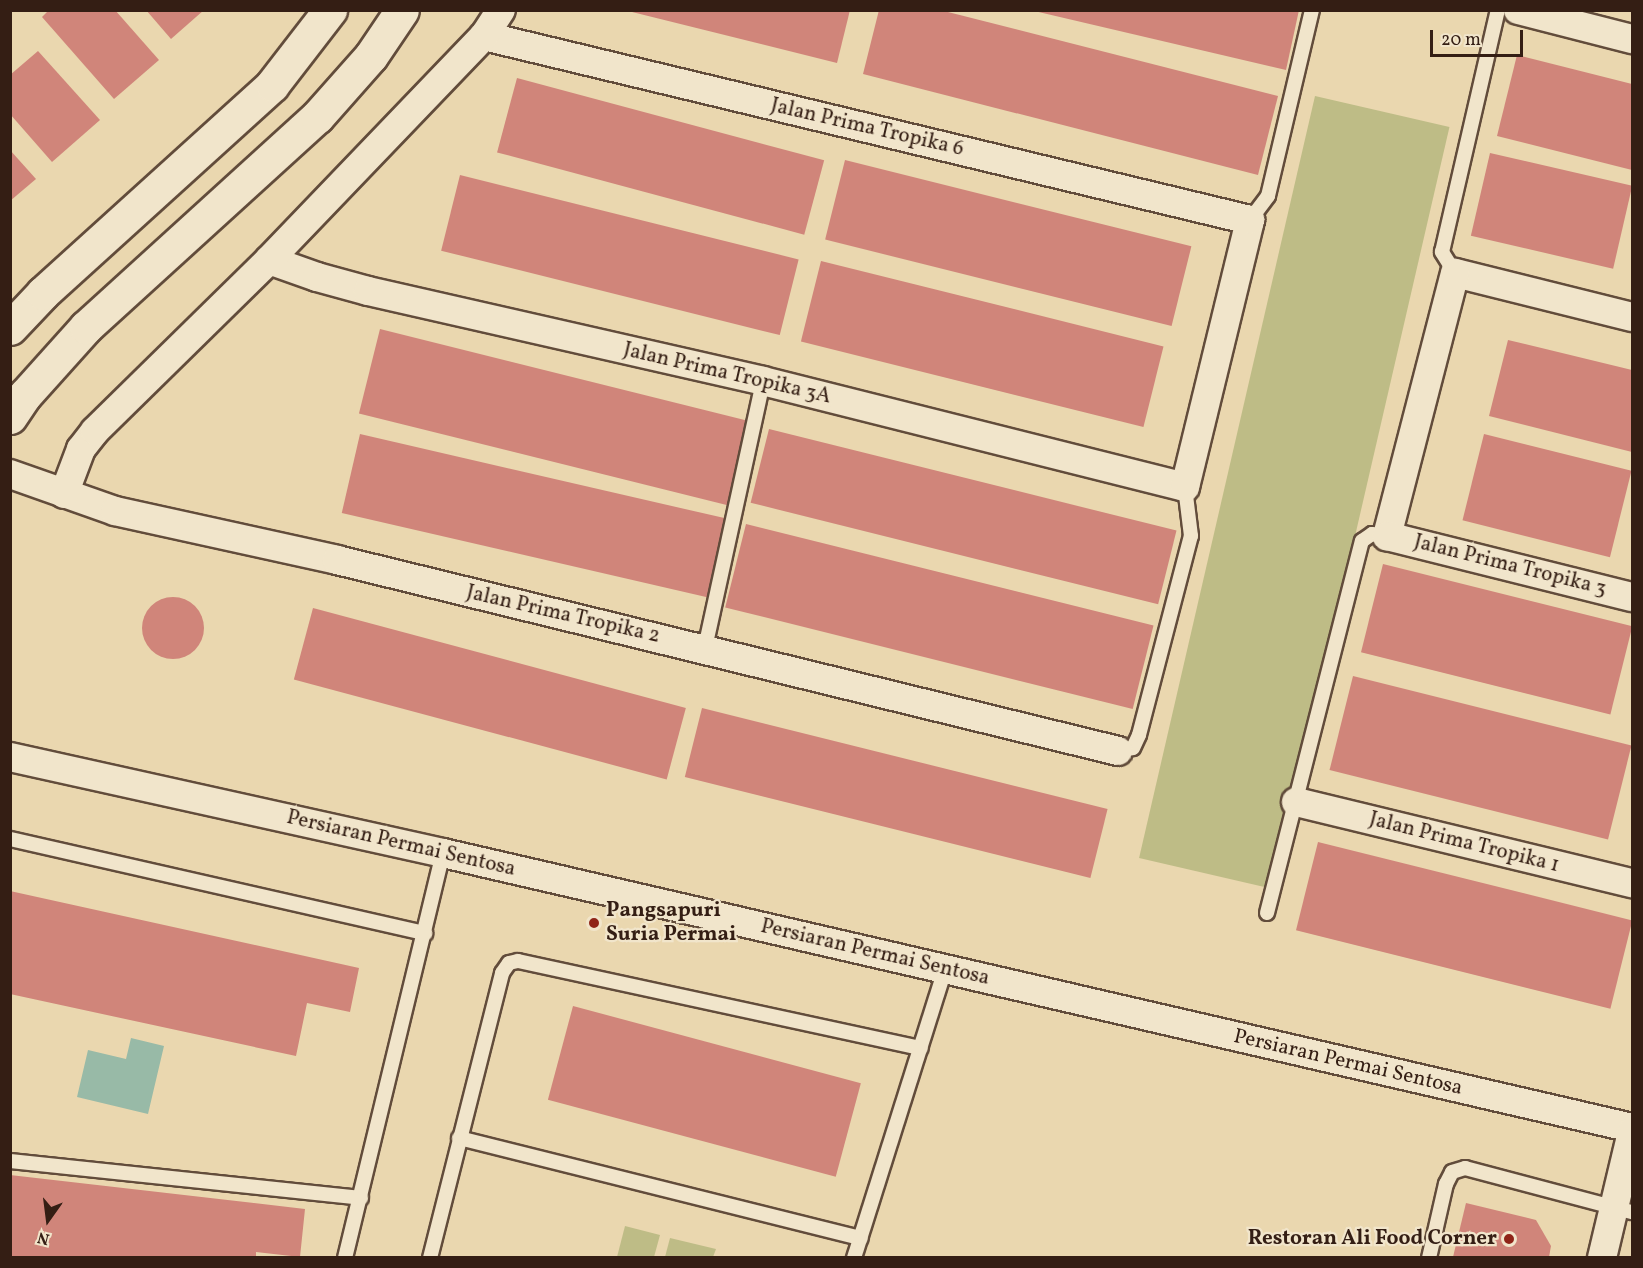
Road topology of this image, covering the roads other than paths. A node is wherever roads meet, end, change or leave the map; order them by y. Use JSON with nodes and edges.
{"nodes":[{"id":1,"x":330,"y":10,"type":"edge"},
{"id":2,"x":402,"y":10,"type":"edge"},
{"id":3,"x":501,"y":10,"type":"edge"},
{"id":4,"x":1312,"y":10,"type":"edge"},
{"id":5,"x":1498,"y":10,"type":"edge"},
{"id":6,"x":1518,"y":10,"type":"edge"},
{"id":7,"x":484,"y":36,"type":"junction"},
{"id":8,"x":1632,"y":39,"type":"edge"},
{"id":9,"x":1250,"y":220,"type":"junction"},
{"id":10,"x":269,"y":260,"type":"junction"},
{"id":11,"x":1455,"y":273,"type":"junction"},
{"id":12,"x":1632,"y":317,"type":"edge"},
{"id":13,"x":10,"y":328,"type":"edge"},
{"id":14,"x":763,"y":381,"type":"junction"},
{"id":15,"x":10,"y":417,"type":"edge"},
{"id":16,"x":10,"y":474,"type":"edge"},
{"id":17,"x":1185,"y":487,"type":"junction"},
{"id":18,"x":64,"y":494,"type":"junction"},
{"id":19,"x":1387,"y":536,"type":"junction"},
{"id":20,"x":1632,"y":597,"type":"edge"},
{"id":21,"x":705,"y":648,"type":"junction"},
{"id":22,"x":1118,"y":751,"type":"joint"},
{"id":23,"x":10,"y":758,"type":"edge"},
{"id":24,"x":1296,"y":802,"type":"junction"},
{"id":25,"x":10,"y":839,"type":"edge"},
{"id":26,"x":443,"y":853,"type":"junction"},
{"id":27,"x":1632,"y":884,"type":"edge"},
{"id":28,"x":1267,"y":913,"type":"dead end"},
{"id":29,"x":425,"y":933,"type":"junction"},
{"id":30,"x":945,"y":970,"type":"junction"},
{"id":31,"x":921,"y":1048,"type":"junction"},
{"id":32,"x":1632,"y":1130,"type":"edge"},
{"id":33,"x":459,"y":1138,"type":"junction"},
{"id":34,"x":10,"y":1161,"type":"edge"},
{"id":35,"x":361,"y":1198,"type":"junction"},
{"id":36,"x":1623,"y":1210,"type":"edge"},
{"id":37,"x":861,"y":1238,"type":"junction"},
{"id":38,"x":345,"y":1257,"type":"edge"},
{"id":39,"x":430,"y":1257,"type":"edge"},
{"id":40,"x":855,"y":1257,"type":"edge"},
{"id":41,"x":1429,"y":1257,"type":"edge"},
{"id":42,"x":1602,"y":1257,"type":"edge"}],
"edges":[{"from":1,"to":13,"type":"street"},
{"from":2,"to":15,"type":"street"},
{"from":3,"to":7,"type":"street"},
{"from":4,"to":9,"type":"lane"},
{"from":5,"to":11,"type":"lane"},
{"from":6,"to":8,"type":"street"},
{"from":7,"to":9,"type":"street","name":"Jalan Prima Tropika 6"},
{"from":7,"to":10,"type":"street"},
{"from":9,"to":17,"type":"street"},
{"from":10,"to":14,"type":"street","name":"Jalan Prima Tropika 3A"},
{"from":10,"to":18,"type":"street"},
{"from":11,"to":12,"type":"street"},
{"from":11,"to":19,"type":"street"},
{"from":14,"to":17,"type":"street","name":"Jalan Prima Tropika 3A"},
{"from":14,"to":21,"type":"lane"},
{"from":16,"to":18,"type":"street","name":"Jalan Prima Tropika 2"},
{"from":17,"to":22,"type":"lane"},
{"from":18,"to":21,"type":"street","name":"Jalan Prima Tropika 2"},
{"from":19,"to":20,"type":"street","name":"Jalan Prima Tropika 3"},
{"from":19,"to":24,"type":"lane"},
{"from":21,"to":22,"type":"street","name":"Jalan Prima Tropika 2"},
{"from":23,"to":26,"type":"street","name":"Persiaran Permai Sentosa"},
{"from":24,"to":27,"type":"street","name":"Jalan Prima Tropika 1"},
{"from":24,"to":28,"type":"lane"},
{"from":25,"to":29,"type":"lane"},
{"from":26,"to":29,"type":"lane"},
{"from":26,"to":30,"type":"street","name":"Persiaran Permai Sentosa"},
{"from":29,"to":35,"type":"lane"},
{"from":30,"to":31,"type":"lane"},
{"from":30,"to":32,"type":"street","name":"Persiaran Permai Sentosa"},
{"from":31,"to":33,"type":"lane"},
{"from":31,"to":37,"type":"lane"},
{"from":32,"to":36,"type":"street"},
{"from":33,"to":37,"type":"lane"},
{"from":33,"to":39,"type":"lane"},
{"from":34,"to":35,"type":"lane"},
{"from":35,"to":38,"type":"lane"},
{"from":36,"to":41,"type":"lane"},
{"from":36,"to":42,"type":"street"},
{"from":37,"to":40,"type":"lane"}]}
